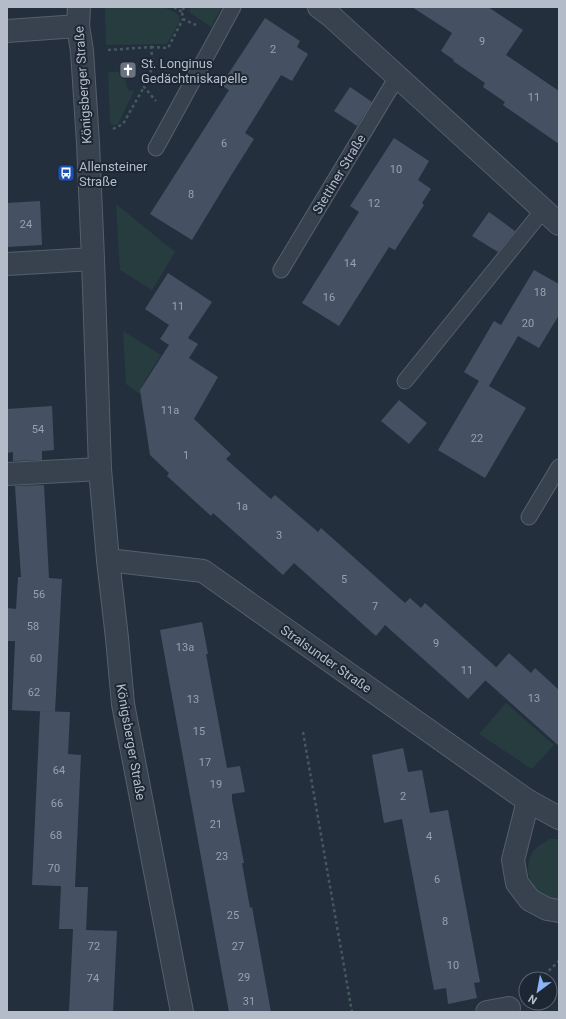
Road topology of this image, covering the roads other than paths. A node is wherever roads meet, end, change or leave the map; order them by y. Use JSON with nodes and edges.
{"nodes":[{"id":1,"x":233,"y":7,"type":"edge"},
{"id":2,"x":319,"y":7,"type":"edge"},
{"id":3,"x":78,"y":16,"type":"edge"},
{"id":4,"x":7,"y":31,"type":"edge"},
{"id":5,"x":397,"y":77,"type":"junction"},
{"id":6,"x":156,"y":148,"type":"dead end"},
{"id":7,"x":551,"y":217,"type":"edge"},
{"id":8,"x":93,"y":259,"type":"junction"},
{"id":9,"x":7,"y":264,"type":"edge"},
{"id":10,"x":281,"y":270,"type":"dead end"},
{"id":11,"x":405,"y":381,"type":"dead end"},
{"id":12,"x":559,"y":467,"type":"edge"},
{"id":13,"x":100,"y":469,"type":"junction"},
{"id":14,"x":7,"y":474,"type":"edge"},
{"id":15,"x":529,"y":517,"type":"dead end"},
{"id":16,"x":108,"y":560,"type":"junction"},
{"id":17,"x":528,"y":801,"type":"junction"},
{"id":18,"x":559,"y":818,"type":"edge"},
{"id":19,"x":559,"y":911,"type":"edge"},
{"id":20,"x":509,"y":1008,"type":"dead end"},
{"id":21,"x":182,"y":1012,"type":"edge"},
{"id":22,"x":487,"y":1012,"type":"edge"}],
"edges":[{"from":1,"to":6,"type":"lane"},
{"from":2,"to":5,"type":"street"},
{"from":3,"to":4,"type":"street"},
{"from":3,"to":8,"type":"street","name":"Königsberger Straße"},
{"from":5,"to":7,"type":"street"},
{"from":5,"to":10,"type":"lane","name":"Stettiner Straße"},
{"from":7,"to":11,"type":"lane"},
{"from":8,"to":9,"type":"street"},
{"from":8,"to":13,"type":"street","name":"Königsberger Straße"},
{"from":12,"to":15,"type":"lane"},
{"from":13,"to":14,"type":"street"},
{"from":13,"to":16,"type":"street","name":"Königsberger Straße"},
{"from":16,"to":17,"type":"street","name":"Stralsunder Straße"},
{"from":16,"to":21,"type":"street","name":"Königsberger Straße"},
{"from":17,"to":18,"type":"street","name":"Stralsunder Straße"},
{"from":17,"to":19,"type":"street"},
{"from":20,"to":22,"type":"street"}]}
